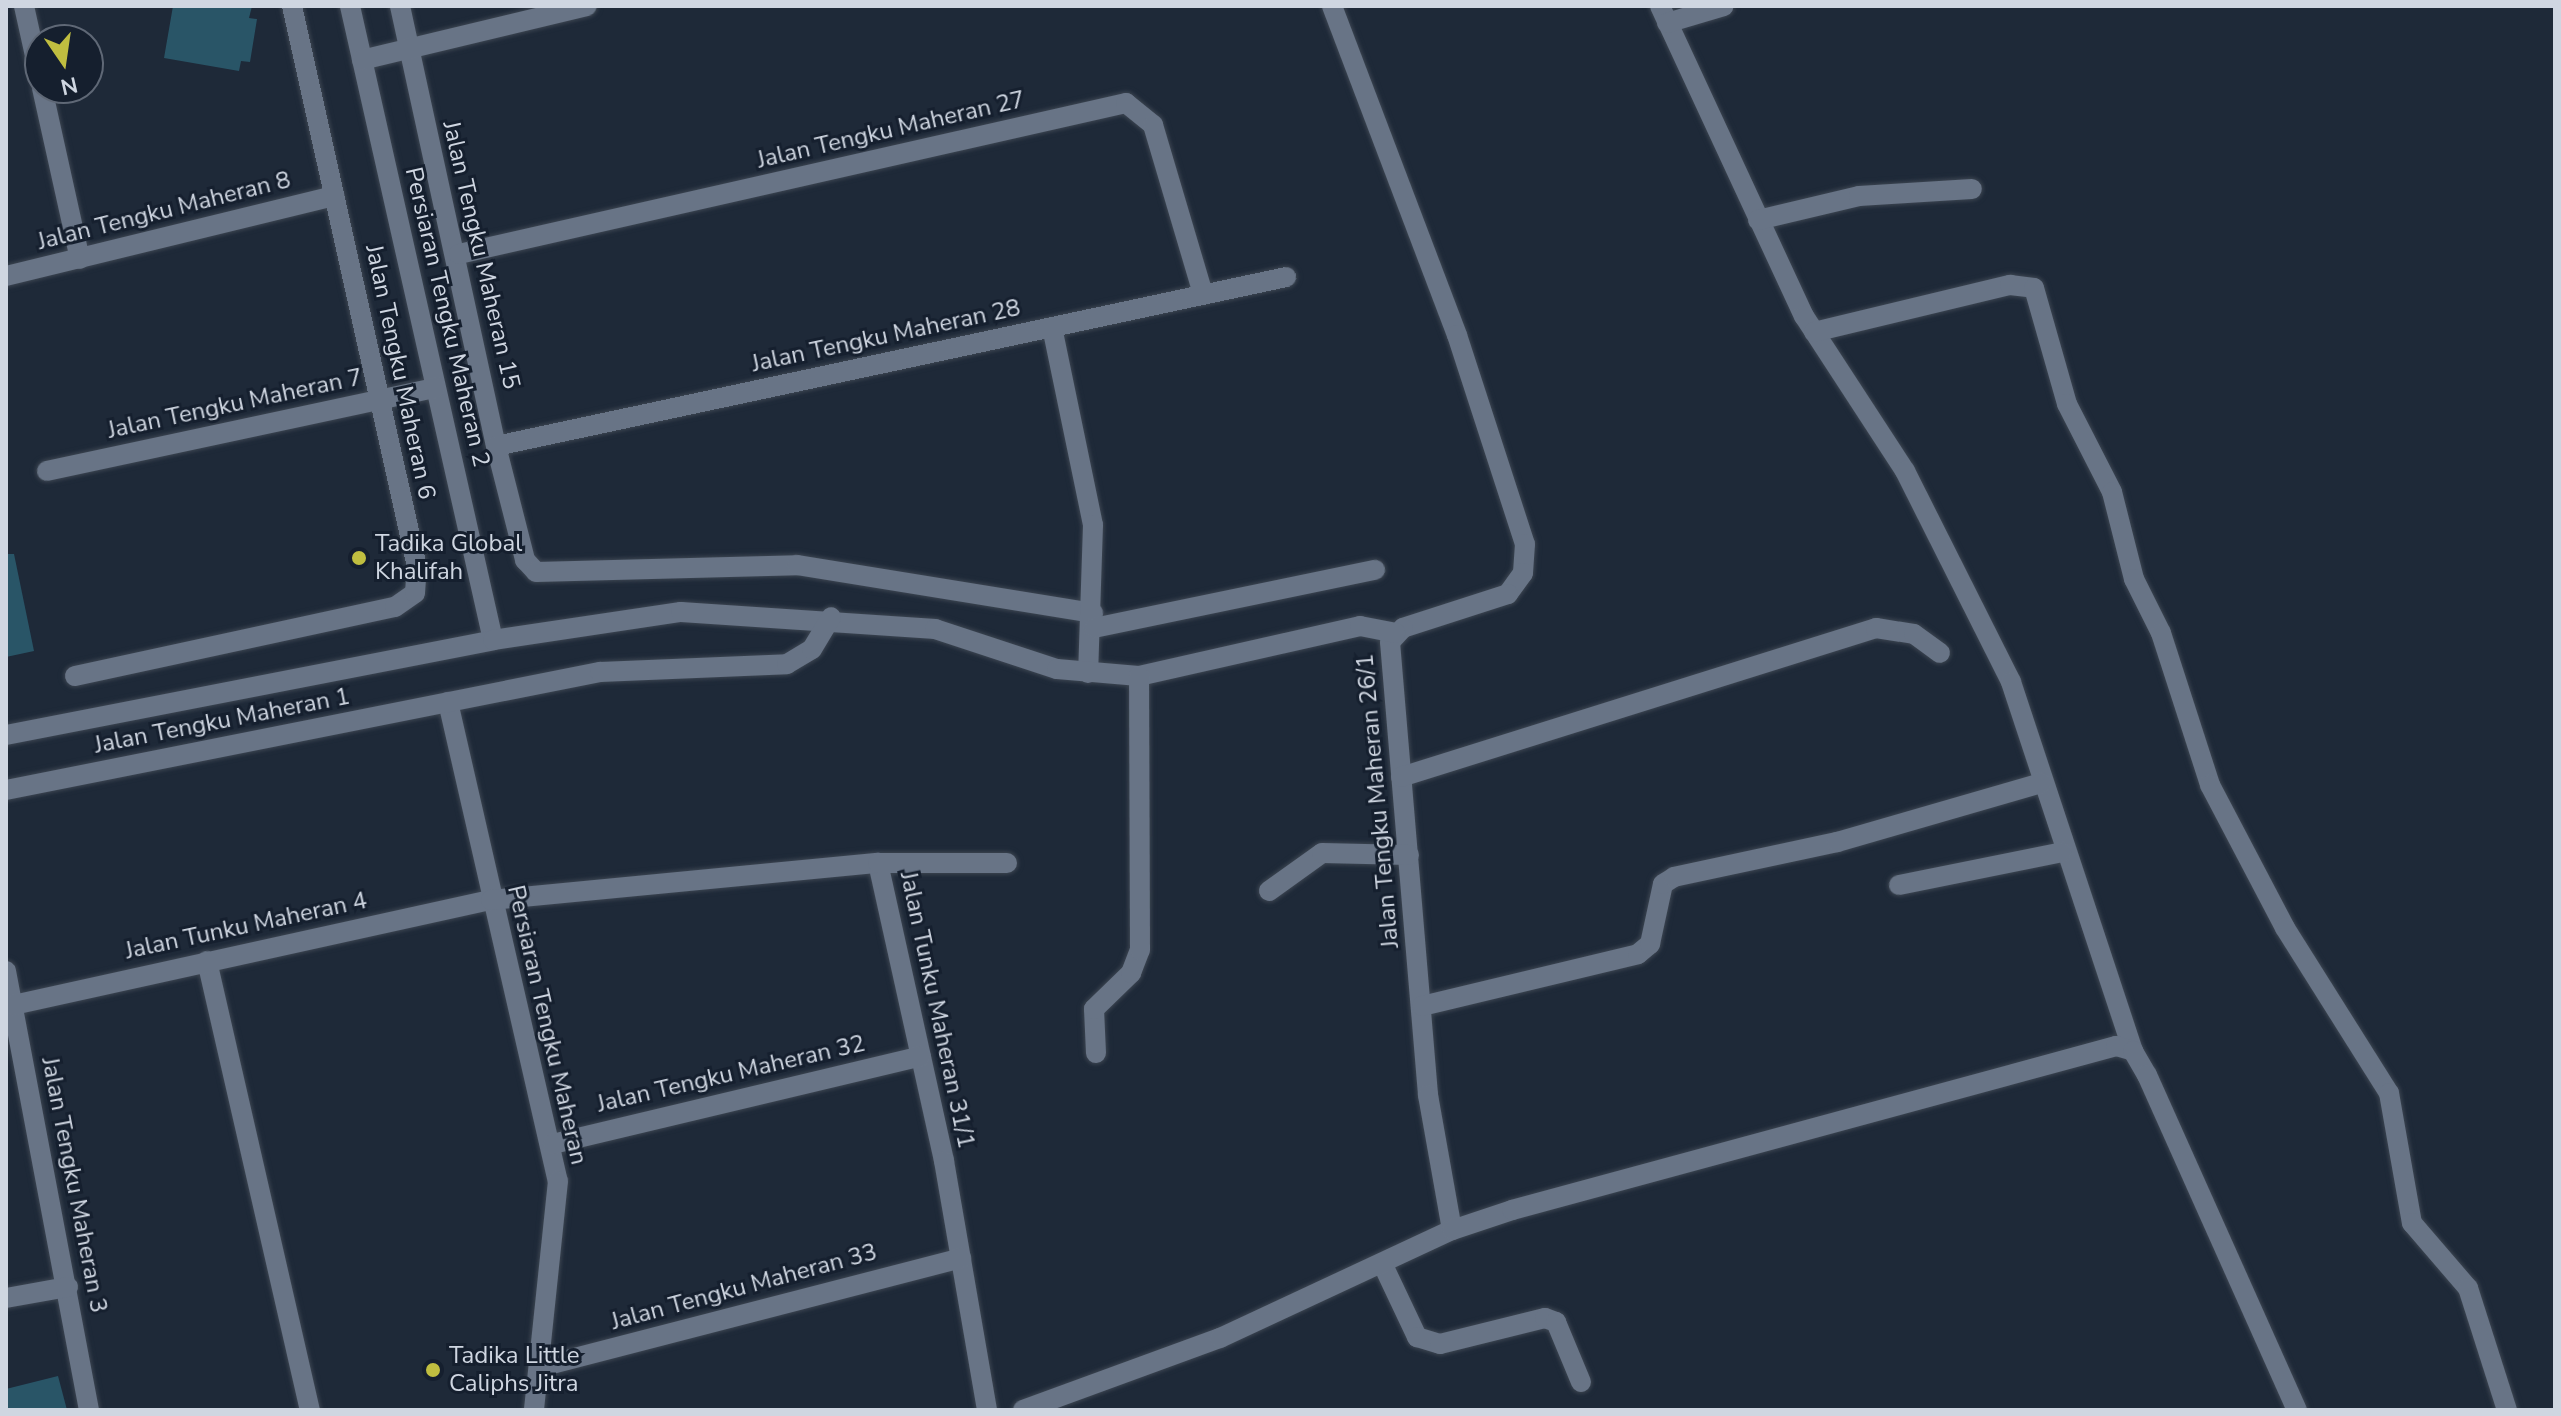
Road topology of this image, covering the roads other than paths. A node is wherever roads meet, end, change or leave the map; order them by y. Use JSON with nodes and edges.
{"nodes":[{"id":1,"x":17,"y":6,"type":"edge"},
{"id":2,"x":292,"y":6,"type":"edge"},
{"id":3,"x":350,"y":6,"type":"edge"},
{"id":4,"x":400,"y":6,"type":"edge"},
{"id":5,"x":587,"y":6,"type":"edge"},
{"id":6,"x":1332,"y":6,"type":"edge"},
{"id":7,"x":1724,"y":6,"type":"edge"},
{"id":8,"x":6,"y":8,"type":"edge"},
{"id":9,"x":1663,"y":14,"type":"edge"},
{"id":10,"x":409,"y":46,"type":"junction"},
{"id":11,"x":362,"y":60,"type":"junction"},
{"id":12,"x":46,"y":104,"type":"edge"},
{"id":13,"x":1972,"y":189,"type":"dead end"},
{"id":14,"x":334,"y":196,"type":"junction"},
{"id":15,"x":1758,"y":220,"type":"junction"},
{"id":16,"x":459,"y":254,"type":"junction"},
{"id":17,"x":80,"y":259,"type":"junction"},
{"id":18,"x":6,"y":276,"type":"edge"},
{"id":19,"x":1286,"y":277,"type":"dead end"},
{"id":20,"x":1203,"y":294,"type":"junction"},
{"id":21,"x":1052,"y":327,"type":"junction"},
{"id":22,"x":1814,"y":332,"type":"junction"},
{"id":23,"x":435,"y":388,"type":"junction"},
{"id":24,"x":378,"y":400,"type":"junction"},
{"id":25,"x":496,"y":446,"type":"junction"},
{"id":26,"x":47,"y":471,"type":"dead end"},
{"id":27,"x":1375,"y":570,"type":"dead end"},
{"id":28,"x":831,"y":617,"type":"junction"},
{"id":29,"x":1093,"y":620,"type":"junction"},
{"id":30,"x":1395,"y":633,"type":"junction"},
{"id":31,"x":493,"y":640,"type":"junction"},
{"id":32,"x":1940,"y":653,"type":"dead end"},
{"id":33,"x":1088,"y":673,"type":"junction"},
{"id":34,"x":75,"y":676,"type":"dead end"},
{"id":35,"x":1139,"y":676,"type":"junction"},
{"id":36,"x":448,"y":702,"type":"junction"},
{"id":37,"x":6,"y":735,"type":"edge"},
{"id":38,"x":1401,"y":777,"type":"junction"},
{"id":39,"x":2042,"y":783,"type":"junction"},
{"id":40,"x":6,"y":790,"type":"edge"},
{"id":41,"x":2062,"y":852,"type":"junction"},
{"id":42,"x":1409,"y":855,"type":"junction"},
{"id":43,"x":878,"y":863,"type":"junction"},
{"id":44,"x":1007,"y":863,"type":"dead end"},
{"id":45,"x":1899,"y":885,"type":"dead end"},
{"id":46,"x":1269,"y":891,"type":"dead end"},
{"id":47,"x":491,"y":900,"type":"junction"},
{"id":48,"x":207,"y":961,"type":"junction"},
{"id":49,"x":6,"y":971,"type":"edge"},
{"id":50,"x":13,"y":1005,"type":"junction"},
{"id":51,"x":1422,"y":1006,"type":"junction"},
{"id":52,"x":2133,"y":1051,"type":"junction"},
{"id":53,"x":1096,"y":1053,"type":"dead end"},
{"id":54,"x":921,"y":1056,"type":"junction"},
{"id":55,"x":553,"y":1144,"type":"junction"},
{"id":56,"x":1452,"y":1230,"type":"junction"},
{"id":57,"x":961,"y":1258,"type":"junction"},
{"id":58,"x":1383,"y":1265,"type":"junction"},
{"id":59,"x":68,"y":1287,"type":"junction"},
{"id":60,"x":6,"y":1298,"type":"edge"},
{"id":61,"x":540,"y":1367,"type":"junction"},
{"id":62,"x":1581,"y":1382,"type":"dead end"},
{"id":63,"x":89,"y":1410,"type":"edge"},
{"id":64,"x":310,"y":1410,"type":"edge"},
{"id":65,"x":534,"y":1410,"type":"edge"},
{"id":66,"x":987,"y":1410,"type":"edge"},
{"id":67,"x":1023,"y":1410,"type":"edge"},
{"id":68,"x":2297,"y":1410,"type":"edge"},
{"id":69,"x":2507,"y":1410,"type":"edge"}],
"edges":[{"from":1,"to":8,"type":"street"},
{"from":2,"to":14,"type":"street","name":"Jalan Tengku Maheran 6"},
{"from":3,"to":11,"type":"street","name":"Persiaran Tengku Maheran 2"},
{"from":4,"to":10,"type":"street","name":"Jalan Tengku Maheran 15"},
{"from":5,"to":10,"type":"street"},
{"from":6,"to":30,"type":"street","name":"Jalan Tengku Maheran 26/1"},
{"from":7,"to":9,"type":"street"},
{"from":9,"to":15,"type":"street"},
{"from":10,"to":11,"type":"street"},
{"from":10,"to":16,"type":"street","name":"Jalan Tengku Maheran 15"},
{"from":11,"to":23,"type":"street","name":"Persiaran Tengku Maheran 2"},
{"from":12,"to":17,"type":"street"},
{"from":13,"to":15,"type":"street"},
{"from":14,"to":17,"type":"street","name":"Jalan Tengku Maheran 8"},
{"from":14,"to":24,"type":"street","name":"Jalan Tengku Maheran 6"},
{"from":15,"to":22,"type":"street"},
{"from":16,"to":20,"type":"street","name":"Jalan Tengku Maheran 27"},
{"from":16,"to":25,"type":"street","name":"Jalan Tengku Maheran 15"},
{"from":17,"to":18,"type":"street","name":"Jalan Tengku Maheran 8"},
{"from":19,"to":20,"type":"street","name":"Jalan Tengku Maheran 28"},
{"from":20,"to":21,"type":"street","name":"Jalan Tengku Maheran 28"},
{"from":21,"to":25,"type":"street","name":"Jalan Tengku Maheran 28"},
{"from":21,"to":29,"type":"street"},
{"from":22,"to":39,"type":"street"},
{"from":22,"to":69,"type":"street"},
{"from":23,"to":24,"type":"street","name":"Jalan Tengku Maheran 7"},
{"from":23,"to":31,"type":"street","name":"Persiaran Tengku Maheran 2"},
{"from":24,"to":26,"type":"street","name":"Jalan Tengku Maheran 7"},
{"from":24,"to":34,"type":"street","name":"Jalan Tengku Maheran 6"},
{"from":25,"to":29,"type":"street","name":"Jalan Tengku Maheran 15"},
{"from":27,"to":29,"type":"street"},
{"from":28,"to":31,"type":"street"},
{"from":28,"to":33,"type":"street"},
{"from":28,"to":36,"type":"street","name":"Jalan Tengku Maheran 1"},
{"from":29,"to":33,"type":"street"},
{"from":30,"to":35,"type":"street"},
{"from":30,"to":38,"type":"street","name":"Jalan Tengku Maheran 26/1"},
{"from":31,"to":37,"type":"street"},
{"from":32,"to":38,"type":"street"},
{"from":33,"to":35,"type":"street"},
{"from":35,"to":53,"type":"street"},
{"from":36,"to":40,"type":"street","name":"Jalan Tengku Maheran 1"},
{"from":36,"to":47,"type":"street","name":"Persiaran Tengku Maheran"},
{"from":38,"to":42,"type":"street","name":"Jalan Tengku Maheran 26/1"},
{"from":39,"to":41,"type":"street"},
{"from":39,"to":51,"type":"street"},
{"from":41,"to":45,"type":"street"},
{"from":41,"to":52,"type":"street"},
{"from":42,"to":46,"type":"street"},
{"from":42,"to":51,"type":"street","name":"Jalan Tengku Maheran 26/1"},
{"from":43,"to":44,"type":"street"},
{"from":43,"to":47,"type":"street","name":"Jalan Tunku Maheran 31/1"},
{"from":43,"to":54,"type":"street","name":"Jalan Tunku Maheran 31/1"},
{"from":47,"to":48,"type":"street","name":"Jalan Tunku Maheran 4"},
{"from":47,"to":55,"type":"street","name":"Persiaran Tengku Maheran"},
{"from":48,"to":50,"type":"street","name":"Jalan Tunku Maheran 4"},
{"from":48,"to":64,"type":"street"},
{"from":49,"to":50,"type":"street","name":"Jalan Tengku Maheran 3"},
{"from":50,"to":59,"type":"street","name":"Jalan Tengku Maheran 3"},
{"from":51,"to":56,"type":"street","name":"Jalan Tengku Maheran 26/1"},
{"from":52,"to":56,"type":"street"},
{"from":52,"to":68,"type":"street"},
{"from":54,"to":55,"type":"street","name":"Jalan Tengku Maheran 32"},
{"from":54,"to":57,"type":"street","name":"Jalan Tunku Maheran 31/1"},
{"from":55,"to":61,"type":"street","name":"Persiaran Tengku Maheran"},
{"from":56,"to":58,"type":"street"},
{"from":57,"to":61,"type":"street","name":"Jalan Tengku Maheran 33"},
{"from":57,"to":66,"type":"street","name":"Jalan Tunku Maheran 31/1"},
{"from":58,"to":62,"type":"street"},
{"from":58,"to":67,"type":"street"},
{"from":59,"to":60,"type":"street"},
{"from":59,"to":63,"type":"street","name":"Jalan Tengku Maheran 3"},
{"from":61,"to":65,"type":"street","name":"Persiaran Tengku Maheran"}]}
